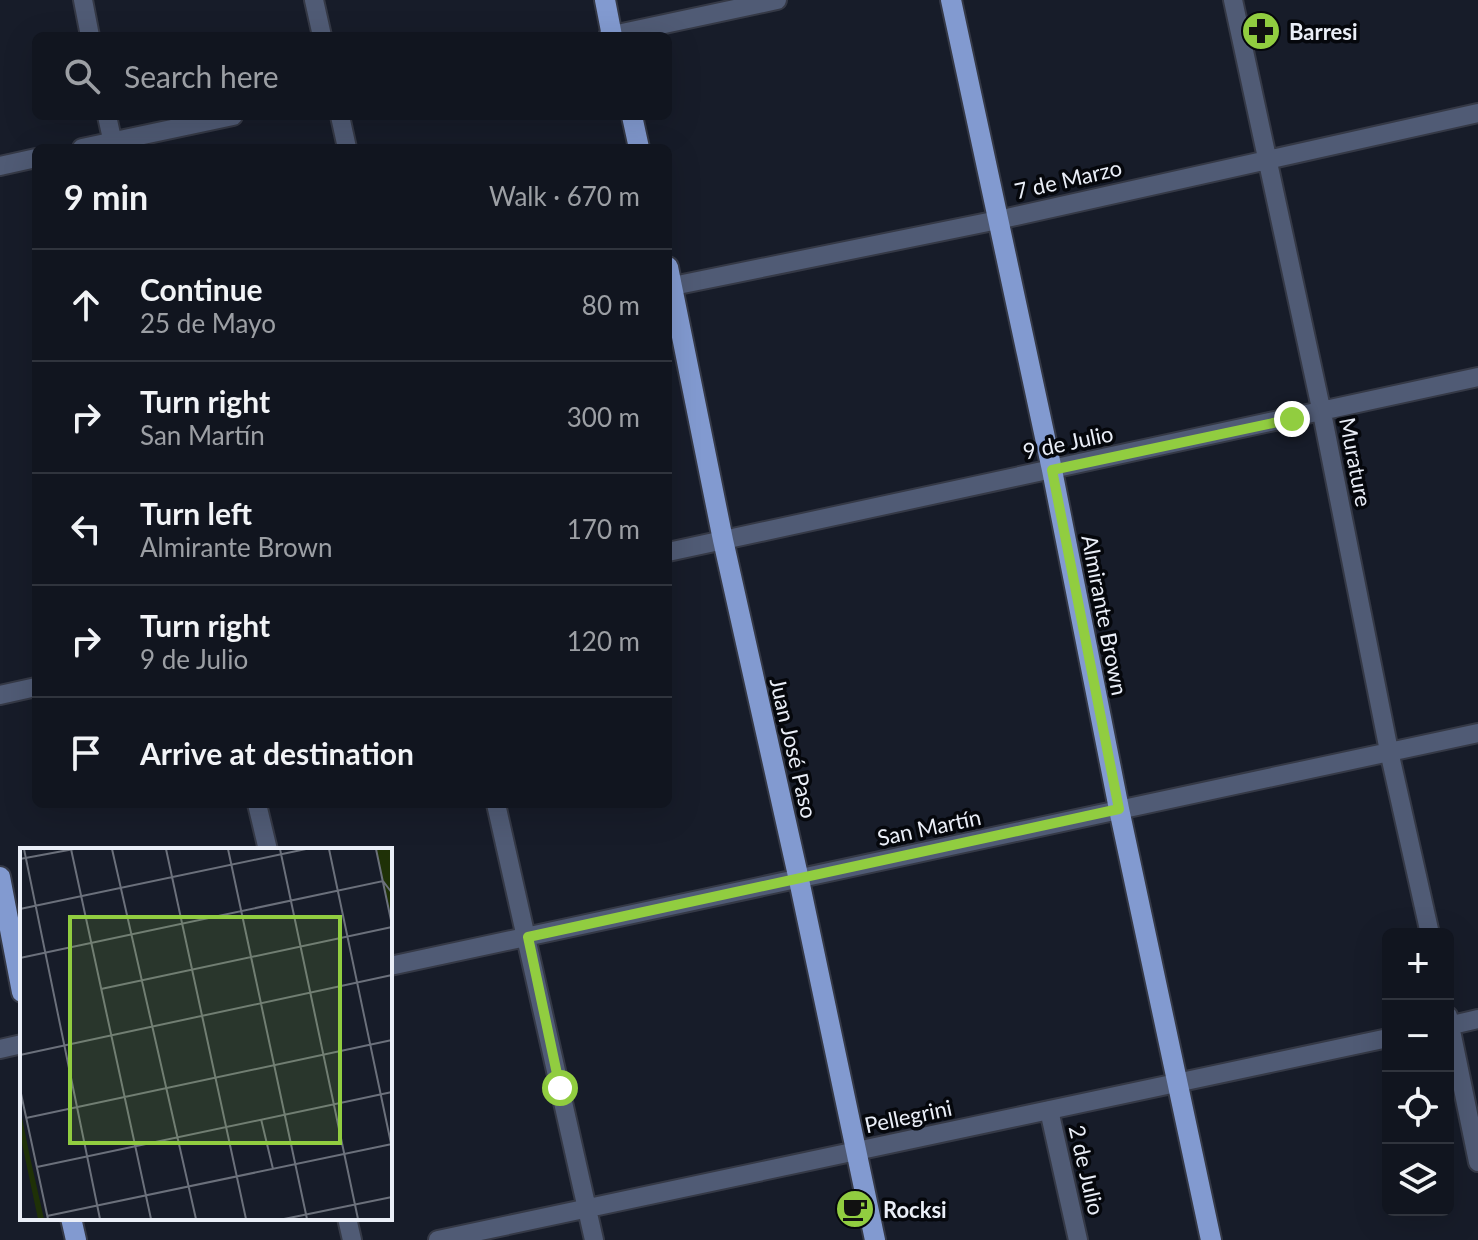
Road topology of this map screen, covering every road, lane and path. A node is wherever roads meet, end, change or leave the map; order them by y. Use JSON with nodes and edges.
{"nodes":[{"id":1,"x":83,"y":0,"type":"edge"},
{"id":2,"x":314,"y":0,"type":"edge"},
{"id":3,"x":605,"y":0,"type":"edge"},
{"id":4,"x":777,"y":0,"type":"edge"},
{"id":5,"x":951,"y":0,"type":"edge"},
{"id":6,"x":1233,"y":0,"type":"edge"},
{"id":7,"x":89,"y":32,"type":"edge"},
{"id":8,"x":321,"y":32,"type":"edge"},
{"id":9,"x":610,"y":32,"type":"edge"},
{"id":10,"x":629,"y":32,"type":"edge"},
{"id":11,"x":1478,"y":113,"type":"edge"},
{"id":12,"x":108,"y":120,"type":"edge"},
{"id":13,"x":216,"y":120,"type":"edge"},
{"id":14,"x":341,"y":120,"type":"edge"},
{"id":15,"x":633,"y":120,"type":"edge"},
{"id":16,"x":113,"y":144,"type":"edge"},
{"id":17,"x":117,"y":144,"type":"edge"},
{"id":18,"x":346,"y":144,"type":"edge"},
{"id":19,"x":638,"y":144,"type":"edge"},
{"id":20,"x":32,"y":159,"type":"edge"},
{"id":21,"x":1267,"y":159,"type":"junction"},
{"id":22,"x":0,"y":166,"type":"edge"},
{"id":23,"x":998,"y":220,"type":"junction"},
{"id":24,"x":672,"y":280,"type":"edge"},
{"id":25,"x":672,"y":290,"type":"edge"},
{"id":26,"x":1478,"y":377,"type":"edge"},
{"id":27,"x":1322,"y":413,"type":"junction"},
{"id":28,"x":1052,"y":470,"type":"junction"},
{"id":29,"x":723,"y":540,"type":"junction"},
{"id":30,"x":672,"y":551,"type":"edge"},
{"id":31,"x":32,"y":688,"type":"edge"},
{"id":32,"x":0,"y":695,"type":"edge"},
{"id":33,"x":1478,"y":733,"type":"edge"},
{"id":34,"x":1389,"y":751,"type":"junction"},
{"id":35,"x":258,"y":808,"type":"edge"},
{"id":36,"x":497,"y":808,"type":"edge"},
{"id":37,"x":1119,"y":809,"type":"junction"},
{"id":38,"x":268,"y":848,"type":"edge"},
{"id":39,"x":0,"y":877,"type":"edge"},
{"id":40,"x":799,"y":880,"type":"junction"},
{"id":41,"x":1429,"y":928,"type":"edge"},
{"id":42,"x":528,"y":937,"type":"junction"},
{"id":43,"x":392,"y":966,"type":"edge"},
{"id":44,"x":20,"y":982,"type":"edge"},
{"id":45,"x":1478,"y":1019,"type":"edge"},
{"id":46,"x":1454,"y":1022,"type":"edge"},
{"id":47,"x":1382,"y":1039,"type":"edge"},
{"id":48,"x":20,"y":1044,"type":"edge"},
{"id":49,"x":1454,"y":1047,"type":"edge"},
{"id":50,"x":0,"y":1049,"type":"edge"},
{"id":51,"x":1177,"y":1081,"type":"junction"},
{"id":52,"x":1049,"y":1110,"type":"junction"},
{"id":53,"x":856,"y":1151,"type":"junction"},
{"id":54,"x":1478,"y":1162,"type":"edge"},
{"id":55,"x":586,"y":1209,"type":"junction"},
{"id":56,"x":71,"y":1220,"type":"edge"},
{"id":57,"x":347,"y":1220,"type":"edge"},
{"id":58,"x":76,"y":1240,"type":"edge"},
{"id":59,"x":352,"y":1240,"type":"edge"},
{"id":60,"x":438,"y":1240,"type":"edge"},
{"id":61,"x":594,"y":1240,"type":"edge"},
{"id":62,"x":875,"y":1240,"type":"edge"},
{"id":63,"x":1078,"y":1240,"type":"edge"},
{"id":64,"x":1211,"y":1240,"type":"edge"}],
"edges":[{"from":1,"to":7,"type":"street"},
{"from":2,"to":8,"type":"street"},
{"from":3,"to":9,"type":"main road"},
{"from":4,"to":10,"type":"street"},
{"from":5,"to":23,"type":"main road","name":"Almirante Brown"},
{"from":6,"to":21,"type":"street","name":"Murature"},
{"from":11,"to":21,"type":"street","name":"7 de Marzo"},
{"from":12,"to":16,"type":"street"},
{"from":13,"to":17,"type":"street"},
{"from":14,"to":18,"type":"street"},
{"from":15,"to":19,"type":"main road"},
{"from":20,"to":22,"type":"street"},
{"from":21,"to":23,"type":"street","name":"7 de Marzo"},
{"from":21,"to":27,"type":"street","name":"Murature"},
{"from":23,"to":24,"type":"street","name":"7 de Marzo"},
{"from":23,"to":28,"type":"main road","name":"Almirante Brown"},
{"from":25,"to":29,"type":"main road","name":"Juan José Paso"},
{"from":26,"to":27,"type":"street","name":"9 de Julio"},
{"from":27,"to":28,"type":"street","name":"9 de Julio"},
{"from":27,"to":34,"type":"street","name":"Murature"},
{"from":28,"to":29,"type":"street","name":"9 de Julio"},
{"from":28,"to":37,"type":"main road","name":"Almirante Brown"},
{"from":29,"to":30,"type":"street","name":"9 de Julio"},
{"from":29,"to":40,"type":"main road","name":"Juan José Paso"},
{"from":31,"to":32,"type":"street"},
{"from":33,"to":34,"type":"street","name":"San Martín"},
{"from":34,"to":37,"type":"street","name":"San Martín"},
{"from":34,"to":41,"type":"street","name":"Murature"},
{"from":35,"to":38,"type":"street"},
{"from":36,"to":42,"type":"street"},
{"from":37,"to":40,"type":"street","name":"San Martín"},
{"from":37,"to":51,"type":"main road","name":"Almirante Brown"},
{"from":39,"to":44,"type":"main road"},
{"from":40,"to":42,"type":"street","name":"San Martín"},
{"from":40,"to":53,"type":"main road","name":"Juan José Paso"},
{"from":42,"to":43,"type":"street","name":"San Martín"},
{"from":42,"to":55,"type":"street"},
{"from":45,"to":46,"type":"street"},
{"from":47,"to":51,"type":"street","name":"Pellegrini"},
{"from":48,"to":50,"type":"street"},
{"from":49,"to":54,"type":"street"},
{"from":51,"to":52,"type":"street","name":"Pellegrini"},
{"from":51,"to":64,"type":"main road","name":"Almirante Brown"},
{"from":52,"to":53,"type":"street","name":"Pellegrini"},
{"from":52,"to":63,"type":"street","name":"2 de Julio"},
{"from":53,"to":55,"type":"street","name":"Pellegrini"},
{"from":53,"to":62,"type":"main road","name":"Juan José Paso"},
{"from":55,"to":60,"type":"street","name":"Pellegrini"},
{"from":55,"to":61,"type":"street"},
{"from":56,"to":58,"type":"main road"},
{"from":57,"to":59,"type":"street"}]}
